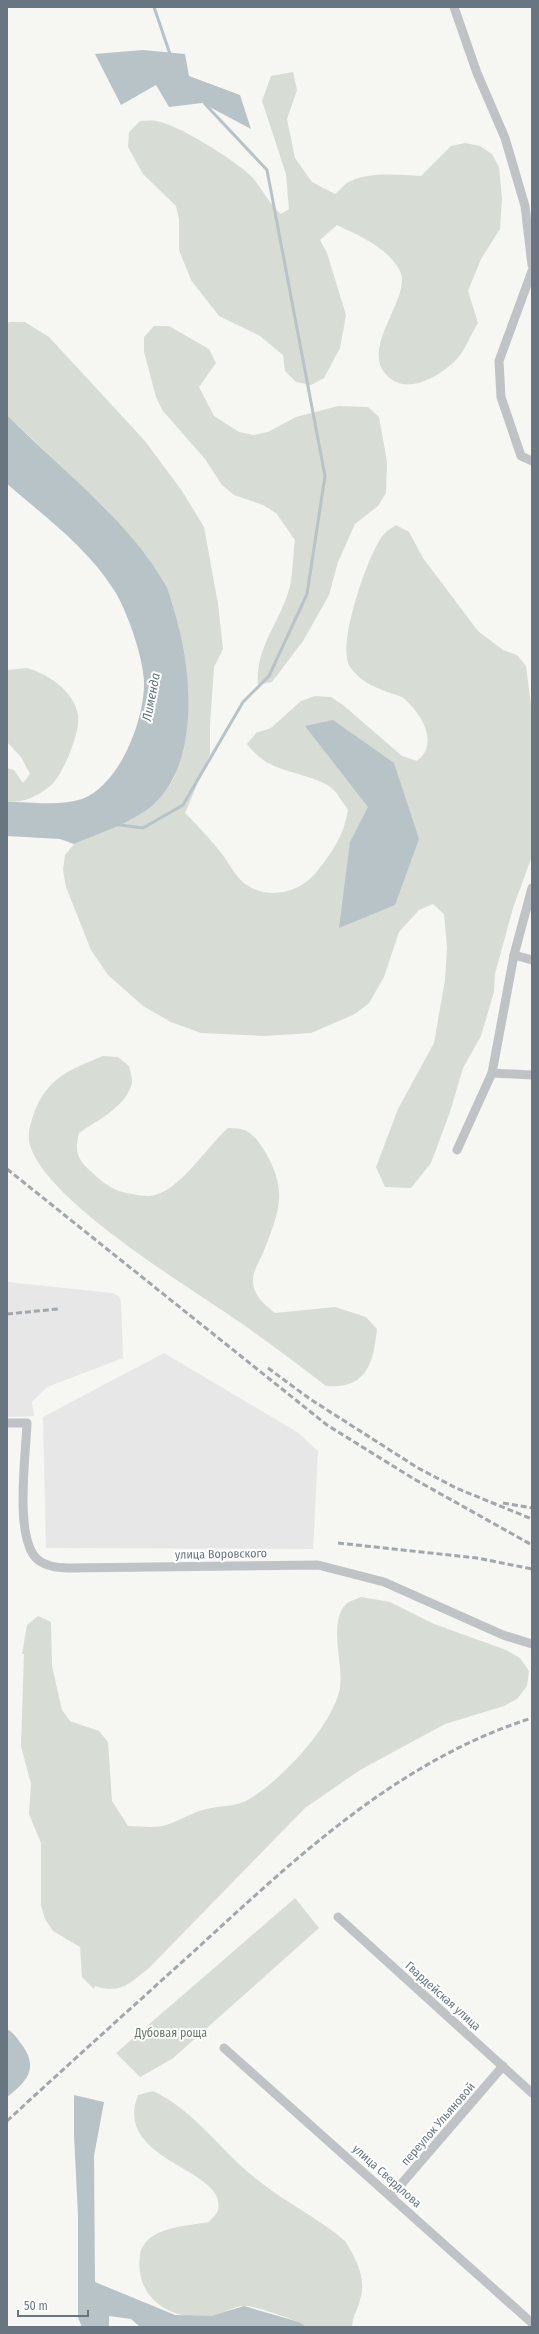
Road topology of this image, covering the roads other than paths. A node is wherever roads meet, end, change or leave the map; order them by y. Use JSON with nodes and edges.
{"nodes":[{"id":1,"x":454,"y":7,"type":"edge"},
{"id":2,"x":532,"y":265,"type":"edge"},
{"id":3,"x":532,"y":271,"type":"edge"},
{"id":4,"x":532,"y":461,"type":"edge"},
{"id":5,"x":532,"y":888,"type":"edge"},
{"id":6,"x":514,"y":955,"type":"junction"},
{"id":7,"x":532,"y":960,"type":"edge"},
{"id":8,"x":492,"y":1073,"type":"junction"},
{"id":9,"x":532,"y":1075,"type":"edge"},
{"id":10,"x":458,"y":1150,"type":"dead end"},
{"id":11,"x":7,"y":1422,"type":"edge"},
{"id":12,"x":532,"y":1644,"type":"edge"},
{"id":13,"x":338,"y":1917,"type":"dead end"},
{"id":14,"x":224,"y":2048,"type":"dead end"},
{"id":15,"x":503,"y":2066,"type":"junction"},
{"id":16,"x":532,"y":2093,"type":"edge"},
{"id":17,"x":391,"y":2196,"type":"junction"},
{"id":18,"x":532,"y":2323,"type":"edge"}],
"edges":[{"from":1,"to":2,"type":"street"},
{"from":3,"to":4,"type":"street"},
{"from":5,"to":6,"type":"street"},
{"from":6,"to":7,"type":"street"},
{"from":6,"to":8,"type":"street"},
{"from":8,"to":9,"type":"street"},
{"from":8,"to":10,"type":"street"},
{"from":11,"to":12,"type":"street","name":"улица Воровского"},
{"from":13,"to":15,"type":"street","name":"Гвардейская улица"},
{"from":14,"to":17,"type":"street","name":"улица Свердлова"},
{"from":15,"to":16,"type":"street","name":"Гвардейская улица"},
{"from":15,"to":17,"type":"street","name":"переулок Ульяновой"},
{"from":17,"to":18,"type":"street","name":"улица Свердлова"}]}
